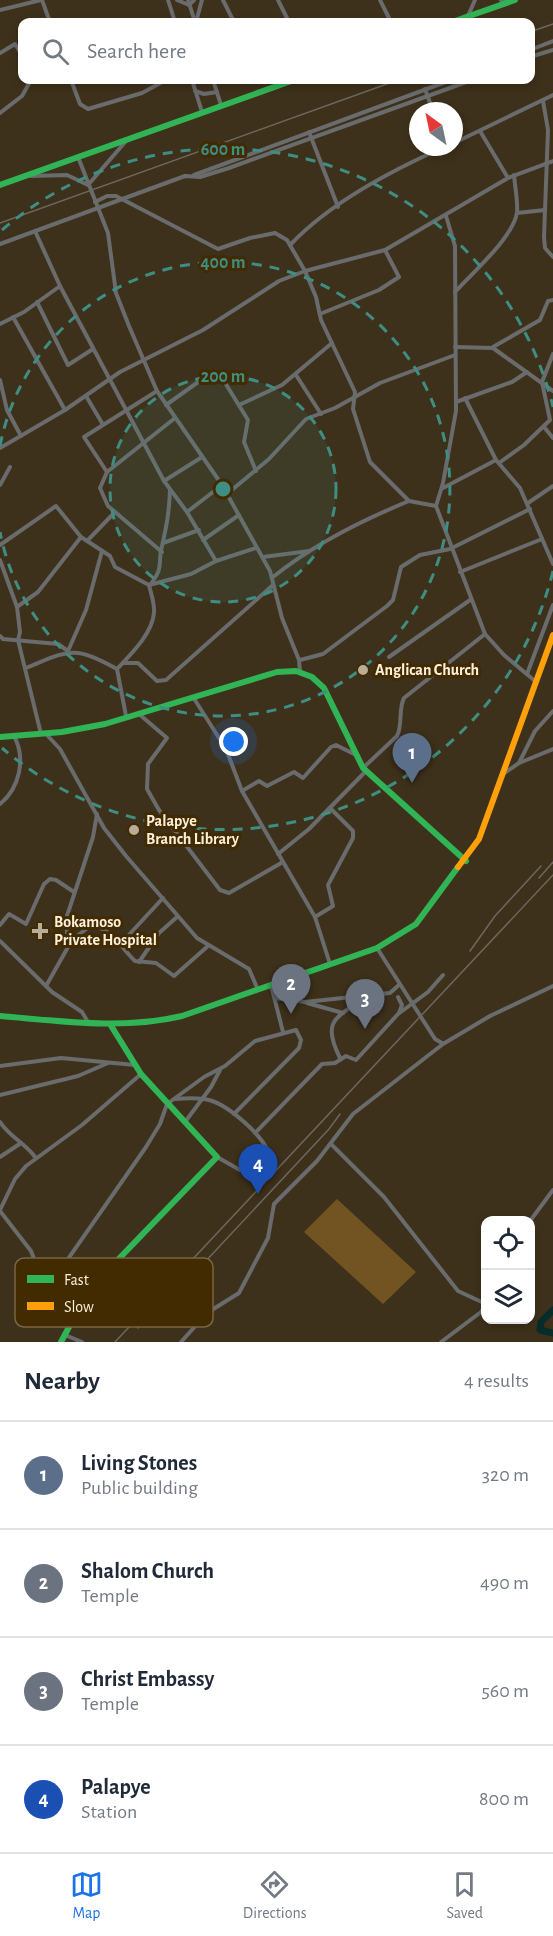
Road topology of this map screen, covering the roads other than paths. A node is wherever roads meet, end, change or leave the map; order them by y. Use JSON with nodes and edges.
{"nodes":[{"id":1,"x":15,"y":0,"type":"edge"},
{"id":2,"x":41,"y":0,"type":"edge"},
{"id":3,"x":168,"y":0,"type":"edge"},
{"id":4,"x":177,"y":0,"type":"edge"},
{"id":5,"x":194,"y":0,"type":"edge"},
{"id":6,"x":202,"y":0,"type":"edge"},
{"id":7,"x":223,"y":0,"type":"edge"},
{"id":8,"x":278,"y":0,"type":"edge"},
{"id":9,"x":380,"y":0,"type":"edge"},
{"id":10,"x":475,"y":0,"type":"edge"},
{"id":11,"x":515,"y":0,"type":"edge"},
{"id":12,"x":504,"y":1,"type":"edge"},
{"id":13,"x":189,"y":2,"type":"edge"},
{"id":14,"x":16,"y":7,"type":"junction"},
{"id":15,"x":0,"y":10,"type":"edge"},
{"id":16,"x":230,"y":14,"type":"junction"},
{"id":17,"x":467,"y":17,"type":"junction"},
{"id":18,"x":48,"y":18,"type":"edge"},
{"id":19,"x":174,"y":18,"type":"edge"},
{"id":20,"x":194,"y":18,"type":"edge"},
{"id":21,"x":196,"y":18,"type":"edge"},
{"id":22,"x":228,"y":18,"type":"edge"},
{"id":23,"x":232,"y":18,"type":"edge"},
{"id":24,"x":287,"y":18,"type":"edge"},
{"id":25,"x":389,"y":18,"type":"edge"},
{"id":26,"x":464,"y":18,"type":"edge"},
{"id":27,"x":553,"y":41,"type":"edge"},
{"id":28,"x":535,"y":48,"type":"edge"},
{"id":29,"x":18,"y":49,"type":"edge"},
{"id":30,"x":553,"y":50,"type":"edge"},
{"id":31,"x":0,"y":53,"type":"edge"},
{"id":32,"x":535,"y":56,"type":"edge"},
{"id":33,"x":29,"y":84,"type":"edge"},
{"id":34,"x":72,"y":84,"type":"edge"},
{"id":35,"x":159,"y":84,"type":"edge"},
{"id":36,"x":193,"y":84,"type":"edge"},
{"id":37,"x":214,"y":84,"type":"edge"},
{"id":38,"x":282,"y":84,"type":"edge"},
{"id":39,"x":439,"y":84,"type":"edge"},
{"id":40,"x":462,"y":84,"type":"edge"},
{"id":41,"x":424,"y":89,"type":"junction"},
{"id":42,"x":195,"y":91,"type":"junction"},
{"id":43,"x":217,"y":92,"type":"junction"},
{"id":44,"x":553,"y":96,"type":"edge"},
{"id":45,"x":428,"y":97,"type":"junction"},
{"id":46,"x":543,"y":100,"type":"junction"},
{"id":47,"x":430,"y":102,"type":"edge"},
{"id":48,"x":221,"y":105,"type":"junction"},
{"id":49,"x":202,"y":112,"type":"junction"},
{"id":50,"x":0,"y":113,"type":"edge"},
{"id":51,"x":480,"y":131,"type":"junction"},
{"id":52,"x":309,"y":132,"type":"junction"},
{"id":53,"x":128,"y":138,"type":"junction"},
{"id":54,"x":310,"y":138,"type":"junction"},
{"id":55,"x":463,"y":139,"type":"edge"},
{"id":56,"x":427,"y":156,"type":"edge"},
{"id":57,"x":78,"y":157,"type":"junction"},
{"id":58,"x":553,"y":161,"type":"edge"},
{"id":59,"x":547,"y":163,"type":"junction"},
{"id":60,"x":194,"y":175,"type":"junction"},
{"id":61,"x":514,"y":175,"type":"junction"},
{"id":62,"x":26,"y":176,"type":"junction"},
{"id":63,"x":0,"y":178,"type":"edge"},
{"id":64,"x":508,"y":178,"type":"junction"},
{"id":65,"x":8,"y":182,"type":"junction"},
{"id":66,"x":0,"y":185,"type":"edge"},
{"id":67,"x":88,"y":185,"type":"junction"},
{"id":68,"x":121,"y":198,"type":"junction"},
{"id":69,"x":96,"y":204,"type":"junction"},
{"id":70,"x":338,"y":207,"type":"junction"},
{"id":71,"x":545,"y":210,"type":"junction"},
{"id":72,"x":517,"y":213,"type":"junction"},
{"id":73,"x":446,"y":216,"type":"junction"},
{"id":74,"x":35,"y":231,"type":"junction"},
{"id":75,"x":0,"y":243,"type":"edge"},
{"id":76,"x":290,"y":245,"type":"junction"},
{"id":77,"x":385,"y":250,"type":"junction"},
{"id":78,"x":553,"y":257,"type":"edge"},
{"id":79,"x":305,"y":271,"type":"junction"},
{"id":80,"x":60,"y":286,"type":"junction"},
{"id":81,"x":454,"y":293,"type":"junction"},
{"id":82,"x":553,"y":300,"type":"edge"},
{"id":83,"x":37,"y":302,"type":"junction"},
{"id":84,"x":320,"y":314,"type":"junction"},
{"id":85,"x":13,"y":317,"type":"junction"},
{"id":86,"x":0,"y":324,"type":"edge"},
{"id":87,"x":332,"y":343,"type":"junction"},
{"id":88,"x":455,"y":347,"type":"junction"},
{"id":89,"x":493,"y":348,"type":"junction"},
{"id":90,"x":93,"y":349,"type":"junction"},
{"id":91,"x":553,"y":354,"type":"edge"},
{"id":92,"x":455,"y":355,"type":"junction"},
{"id":93,"x":144,"y":361,"type":"junction"},
{"id":94,"x":527,"y":372,"type":"junction"},
{"id":95,"x":296,"y":375,"type":"junction"},
{"id":96,"x":109,"y":379,"type":"junction"},
{"id":97,"x":0,"y":380,"type":"edge"},
{"id":98,"x":542,"y":382,"type":"junction"},
{"id":99,"x":157,"y":391,"type":"junction"},
{"id":100,"x":553,"y":391,"type":"edge"},
{"id":101,"x":86,"y":396,"type":"junction"},
{"id":102,"x":354,"y":396,"type":"junction"},
{"id":103,"x":465,"y":398,"type":"junction"},
{"id":104,"x":456,"y":402,"type":"junction"},
{"id":105,"x":166,"y":405,"type":"junction"},
{"id":106,"x":239,"y":405,"type":"junction"},
{"id":107,"x":125,"y":409,"type":"junction"},
{"id":108,"x":65,"y":410,"type":"junction"},
{"id":109,"x":321,"y":414,"type":"junction"},
{"id":110,"x":175,"y":418,"type":"junction"},
{"id":111,"x":102,"y":423,"type":"junction"},
{"id":112,"x":544,"y":428,"type":"junction"},
{"id":113,"x":21,"y":436,"type":"junction"},
{"id":114,"x":553,"y":438,"type":"edge"},
{"id":115,"x":143,"y":442,"type":"junction"},
{"id":116,"x":0,"y":448,"type":"edge"},
{"id":117,"x":202,"y":457,"type":"junction"},
{"id":118,"x":498,"y":461,"type":"junction"},
{"id":119,"x":9,"y":467,"type":"dead end"},
{"id":120,"x":107,"y":472,"type":"junction"},
{"id":121,"x":256,"y":472,"type":"junction"},
{"id":122,"x":164,"y":481,"type":"junction"},
{"id":123,"x":0,"y":485,"type":"edge"},
{"id":124,"x":222,"y":485,"type":"junction"},
{"id":125,"x":553,"y":486,"type":"edge"},
{"id":126,"x":442,"y":489,"type":"junction"},
{"id":127,"x":170,"y":490,"type":"junction"},
{"id":128,"x":227,"y":494,"type":"junction"},
{"id":129,"x":409,"y":501,"type":"junction"},
{"id":130,"x":528,"y":503,"type":"junction"},
{"id":131,"x":436,"y":506,"type":"junction"},
{"id":132,"x":530,"y":509,"type":"junction"},
{"id":133,"x":115,"y":512,"type":"junction"},
{"id":134,"x":188,"y":512,"type":"junction"},
{"id":135,"x":239,"y":515,"type":"junction"},
{"id":136,"x":199,"y":530,"type":"junction"},
{"id":137,"x":81,"y":537,"type":"junction"},
{"id":138,"x":542,"y":539,"type":"junction"},
{"id":139,"x":203,"y":540,"type":"junction"},
{"id":140,"x":87,"y":541,"type":"junction"},
{"id":141,"x":163,"y":543,"type":"junction"},
{"id":142,"x":0,"y":545,"type":"edge"},
{"id":143,"x":256,"y":548,"type":"junction"},
{"id":144,"x":450,"y":549,"type":"junction"},
{"id":145,"x":309,"y":550,"type":"junction"},
{"id":146,"x":102,"y":551,"type":"junction"},
{"id":147,"x":162,"y":552,"type":"junction"},
{"id":148,"x":263,"y":557,"type":"junction"},
{"id":149,"x":0,"y":560,"type":"edge"},
{"id":150,"x":216,"y":561,"type":"junction"},
{"id":151,"x":553,"y":564,"type":"edge"},
{"id":152,"x":460,"y":572,"type":"junction"},
{"id":153,"x":273,"y":578,"type":"junction"},
{"id":154,"x":149,"y":585,"type":"junction"},
{"id":155,"x":274,"y":585,"type":"junction"},
{"id":156,"x":470,"y":600,"type":"junction"},
{"id":157,"x":553,"y":604,"type":"edge"},
{"id":158,"x":16,"y":607,"type":"junction"},
{"id":159,"x":485,"y":634,"type":"junction"},
{"id":160,"x":553,"y":635,"type":"edge"},
{"id":161,"x":0,"y":636,"type":"edge"},
{"id":162,"x":18,"y":640,"type":"junction"},
{"id":163,"x":68,"y":651,"type":"junction"},
{"id":164,"x":389,"y":657,"type":"dead end"},
{"id":165,"x":299,"y":660,"type":"junction"},
{"id":166,"x":123,"y":663,"type":"junction"},
{"id":167,"x":26,"y":668,"type":"junction"},
{"id":168,"x":117,"y":669,"type":"junction"},
{"id":169,"x":300,"y":672,"type":"junction"},
{"id":170,"x":527,"y":675,"type":"junction"},
{"id":171,"x":535,"y":681,"type":"junction"},
{"id":172,"x":193,"y":698,"type":"junction"},
{"id":173,"x":553,"y":711,"type":"edge"},
{"id":174,"x":138,"y":714,"type":"junction"},
{"id":175,"x":126,"y":716,"type":"junction"},
{"id":176,"x":44,"y":734,"type":"junction"},
{"id":177,"x":14,"y":736,"type":"junction"},
{"id":178,"x":0,"y":737,"type":"edge"},
{"id":179,"x":553,"y":749,"type":"edge"},
{"id":180,"x":354,"y":754,"type":"junction"},
{"id":181,"x":519,"y":762,"type":"junction"},
{"id":182,"x":364,"y":770,"type":"junction"},
{"id":183,"x":502,"y":774,"type":"junction"},
{"id":184,"x":242,"y":791,"type":"junction"},
{"id":185,"x":0,"y":804,"type":"edge"},
{"id":186,"x":330,"y":808,"type":"junction"},
{"id":187,"x":97,"y":814,"type":"junction"},
{"id":188,"x":278,"y":854,"type":"junction"},
{"id":189,"x":466,"y":861,"type":"junction"},
{"id":190,"x":284,"y":862,"type":"junction"},
{"id":191,"x":74,"y":892,"type":"junction"},
{"id":192,"x":163,"y":898,"type":"junction"},
{"id":193,"x":177,"y":917,"type":"junction"},
{"id":194,"x":315,"y":917,"type":"junction"},
{"id":195,"x":0,"y":925,"type":"edge"},
{"id":196,"x":0,"y":941,"type":"edge"},
{"id":197,"x":118,"y":941,"type":"junction"},
{"id":198,"x":208,"y":946,"type":"junction"},
{"id":199,"x":377,"y":948,"type":"junction"},
{"id":200,"x":67,"y":949,"type":"junction"},
{"id":201,"x":138,"y":962,"type":"junction"},
{"id":202,"x":330,"y":964,"type":"junction"},
{"id":203,"x":443,"y":975,"type":"dead end"},
{"id":204,"x":400,"y":984,"type":"junction"},
{"id":205,"x":46,"y":986,"type":"junction"},
{"id":206,"x":271,"y":986,"type":"junction"},
{"id":207,"x":553,"y":986,"type":"edge"},
{"id":208,"x":258,"y":990,"type":"junction"},
{"id":209,"x":390,"y":993,"type":"junction"},
{"id":210,"x":368,"y":996,"type":"junction"},
{"id":211,"x":406,"y":996,"type":"junction"},
{"id":212,"x":398,"y":997,"type":"junction"},
{"id":213,"x":275,"y":999,"type":"junction"},
{"id":214,"x":305,"y":1002,"type":"junction"},
{"id":215,"x":412,"y":1004,"type":"junction"},
{"id":216,"x":343,"y":1013,"type":"junction"},
{"id":217,"x":398,"y":1014,"type":"junction"},
{"id":218,"x":0,"y":1016,"type":"edge"},
{"id":219,"x":126,"y":1023,"type":"junction"},
{"id":220,"x":89,"y":1024,"type":"junction"},
{"id":221,"x":110,"y":1024,"type":"junction"},
{"id":222,"x":283,"y":1032,"type":"junction"},
{"id":223,"x":119,"y":1040,"type":"junction"},
{"id":224,"x":443,"y":1044,"type":"junction"},
{"id":225,"x":340,"y":1058,"type":"junction"},
{"id":226,"x":108,"y":1063,"type":"junction"},
{"id":227,"x":135,"y":1065,"type":"junction"},
{"id":228,"x":0,"y":1066,"type":"edge"},
{"id":229,"x":220,"y":1070,"type":"junction"},
{"id":230,"x":141,"y":1074,"type":"junction"},
{"id":231,"x":0,"y":1095,"type":"edge"},
{"id":232,"x":202,"y":1098,"type":"junction"},
{"id":233,"x":173,"y":1099,"type":"junction"},
{"id":234,"x":166,"y":1104,"type":"junction"},
{"id":235,"x":234,"y":1114,"type":"junction"},
{"id":236,"x":185,"y":1122,"type":"junction"},
{"id":237,"x":1,"y":1126,"type":"edge"},
{"id":238,"x":255,"y":1133,"type":"junction"},
{"id":239,"x":21,"y":1143,"type":"junction"},
{"id":240,"x":331,"y":1144,"type":"junction"},
{"id":241,"x":0,"y":1157,"type":"edge"},
{"id":242,"x":217,"y":1157,"type":"junction"},
{"id":243,"x":36,"y":1158,"type":"junction"},
{"id":244,"x":553,"y":1190,"type":"edge"},
{"id":245,"x":0,"y":1210,"type":"edge"},
{"id":246,"x":535,"y":1216,"type":"edge"},
{"id":247,"x":33,"y":1258,"type":"edge"},
{"id":248,"x":69,"y":1258,"type":"edge"},
{"id":249,"x":116,"y":1258,"type":"edge"},
{"id":250,"x":481,"y":1302,"type":"edge"},
{"id":251,"x":213,"y":1309,"type":"edge"},
{"id":252,"x":481,"y":1312,"type":"edge"},
{"id":253,"x":68,"y":1327,"type":"edge"},
{"id":254,"x":194,"y":1327,"type":"edge"},
{"id":255,"x":65,"y":1335,"type":"junction"},
{"id":256,"x":61,"y":1342,"type":"edge"},
{"id":257,"x":81,"y":1342,"type":"edge"},
{"id":258,"x":181,"y":1342,"type":"edge"},
{"id":259,"x":441,"y":1342,"type":"edge"}],
"edges":[{"from":1,"to":14,"type":"street"},
{"from":2,"to":14,"type":"street"},
{"from":2,"to":18,"type":"street"},
{"from":3,"to":19,"type":"street"},
{"from":4,"to":13,"type":"street"},
{"from":5,"to":13,"type":"street"},
{"from":6,"to":21,"type":"street"},
{"from":7,"to":16,"type":"street"},
{"from":8,"to":24,"type":"street"},
{"from":9,"to":25,"type":"street"},
{"from":10,"to":17,"type":"street"},
{"from":11,"to":12,"type":"street"},
{"from":12,"to":17,"type":"street"},
{"from":13,"to":20,"type":"street"},
{"from":14,"to":15,"type":"street"},
{"from":16,"to":22,"type":"street"},
{"from":16,"to":23,"type":"street"},
{"from":17,"to":26,"type":"street"},
{"from":27,"to":28,"type":"street"},
{"from":29,"to":31,"type":"street"},
{"from":30,"to":32,"type":"street"},
{"from":33,"to":50,"type":"street"},
{"from":34,"to":35,"type":"street"},
{"from":36,"to":42,"type":"street"},
{"from":37,"to":43,"type":"street"},
{"from":38,"to":48,"type":"street"},
{"from":39,"to":41,"type":"street"},
{"from":40,"to":45,"type":"street"},
{"from":41,"to":45,"type":"street"},
{"from":41,"to":52,"type":"street"},
{"from":42,"to":43,"type":"street"},
{"from":42,"to":49,"type":"street"},
{"from":43,"to":48,"type":"street"},
{"from":44,"to":46,"type":"street"},
{"from":45,"to":47,"type":"street"},
{"from":45,"to":54,"type":"street"},
{"from":46,"to":51,"type":"street"},
{"from":46,"to":59,"type":"street"},
{"from":48,"to":49,"type":"street"},
{"from":49,"to":53,"type":"street"},
{"from":51,"to":55,"type":"street"},
{"from":51,"to":64,"type":"street"},
{"from":52,"to":54,"type":"street"},
{"from":52,"to":60,"type":"street"},
{"from":53,"to":57,"type":"street"},
{"from":53,"to":67,"type":"street"},
{"from":54,"to":60,"type":"street"},
{"from":54,"to":70,"type":"street"},
{"from":56,"to":70,"type":"street"},
{"from":57,"to":62,"type":"street"},
{"from":57,"to":67,"type":"street"},
{"from":58,"to":59,"type":"street"},
{"from":59,"to":61,"type":"street"},
{"from":59,"to":71,"type":"street"},
{"from":60,"to":68,"type":"street"},
{"from":61,"to":64,"type":"street"},
{"from":61,"to":72,"type":"street"},
{"from":62,"to":65,"type":"street"},
{"from":62,"to":67,"type":"street"},
{"from":63,"to":65,"type":"street"},
{"from":64,"to":73,"type":"street"},
{"from":65,"to":66,"type":"street"},
{"from":67,"to":69,"type":"street"},
{"from":68,"to":69,"type":"street"},
{"from":68,"to":76,"type":"street"},
{"from":69,"to":74,"type":"street"},
{"from":69,"to":93,"type":"street"},
{"from":70,"to":76,"type":"street"},
{"from":71,"to":72,"type":"street"},
{"from":71,"to":78,"type":"street"},
{"from":72,"to":81,"type":"street"},
{"from":73,"to":77,"type":"street"},
{"from":73,"to":81,"type":"street"},
{"from":74,"to":75,"type":"street"},
{"from":74,"to":80,"type":"street"},
{"from":76,"to":79,"type":"street"},
{"from":77,"to":79,"type":"street"},
{"from":77,"to":84,"type":"street"},
{"from":79,"to":84,"type":"street"},
{"from":79,"to":93,"type":"street"},
{"from":80,"to":83,"type":"street"},
{"from":80,"to":90,"type":"street"},
{"from":81,"to":88,"type":"street"},
{"from":82,"to":89,"type":"street"},
{"from":83,"to":85,"type":"street"},
{"from":83,"to":90,"type":"street"},
{"from":84,"to":87,"type":"street"},
{"from":85,"to":86,"type":"street"},
{"from":85,"to":108,"type":"street"},
{"from":87,"to":95,"type":"street"},
{"from":87,"to":102,"type":"street"},
{"from":88,"to":89,"type":"street"},
{"from":88,"to":92,"type":"street"},
{"from":89,"to":94,"type":"street"},
{"from":90,"to":96,"type":"street"},
{"from":91,"to":98,"type":"street"},
{"from":92,"to":102,"type":"street"},
{"from":92,"to":104,"type":"street"},
{"from":93,"to":96,"type":"street"},
{"from":93,"to":99,"type":"street"},
{"from":94,"to":98,"type":"street"},
{"from":94,"to":103,"type":"street"},
{"from":95,"to":106,"type":"street"},
{"from":95,"to":109,"type":"street"},
{"from":96,"to":101,"type":"street"},
{"from":96,"to":107,"type":"street"},
{"from":97,"to":113,"type":"street"},
{"from":98,"to":100,"type":"street"},
{"from":98,"to":112,"type":"street"},
{"from":99,"to":105,"type":"street"},
{"from":99,"to":107,"type":"street"},
{"from":101,"to":108,"type":"street"},
{"from":101,"to":111,"type":"street"},
{"from":102,"to":109,"type":"street"},
{"from":102,"to":129,"type":"street"},
{"from":103,"to":104,"type":"street"},
{"from":103,"to":118,"type":"street"},
{"from":104,"to":126,"type":"street"},
{"from":105,"to":106,"type":"street"},
{"from":105,"to":110,"type":"street"},
{"from":106,"to":121,"type":"street"},
{"from":107,"to":111,"type":"street"},
{"from":107,"to":115,"type":"street"},
{"from":108,"to":113,"type":"street"},
{"from":109,"to":121,"type":"street"},
{"from":110,"to":115,"type":"street"},
{"from":110,"to":117,"type":"street"},
{"from":111,"to":120,"type":"street"},
{"from":112,"to":114,"type":"street"},
{"from":112,"to":118,"type":"street"},
{"from":113,"to":116,"type":"street"},
{"from":115,"to":120,"type":"street"},
{"from":115,"to":122,"type":"street"},
{"from":117,"to":122,"type":"street"},
{"from":117,"to":124,"type":"street"},
{"from":118,"to":126,"type":"street"},
{"from":118,"to":130,"type":"street"},
{"from":119,"to":123,"type":"street"},
{"from":120,"to":133,"type":"street"},
{"from":121,"to":128,"type":"street"},
{"from":122,"to":127,"type":"street"},
{"from":124,"to":128,"type":"street"},
{"from":124,"to":134,"type":"street"},
{"from":125,"to":130,"type":"street"},
{"from":126,"to":131,"type":"street"},
{"from":127,"to":134,"type":"street"},
{"from":127,"to":141,"type":"street"},
{"from":128,"to":135,"type":"street"},
{"from":129,"to":131,"type":"street"},
{"from":129,"to":145,"type":"street"},
{"from":130,"to":132,"type":"street"},
{"from":131,"to":144,"type":"street"},
{"from":132,"to":138,"type":"street"},
{"from":132,"to":144,"type":"street"},
{"from":133,"to":140,"type":"street"},
{"from":133,"to":147,"type":"street"},
{"from":134,"to":136,"type":"street"},
{"from":135,"to":139,"type":"street"},
{"from":135,"to":143,"type":"street"},
{"from":136,"to":139,"type":"street"},
{"from":136,"to":141,"type":"street"},
{"from":137,"to":140,"type":"street"},
{"from":137,"to":142,"type":"street"},
{"from":137,"to":158,"type":"street"},
{"from":138,"to":151,"type":"street"},
{"from":138,"to":152,"type":"street"},
{"from":139,"to":150,"type":"street"},
{"from":140,"to":146,"type":"street"},
{"from":141,"to":147,"type":"street"},
{"from":143,"to":148,"type":"street"},
{"from":143,"to":150,"type":"street"},
{"from":144,"to":152,"type":"street"},
{"from":144,"to":165,"type":"street"},
{"from":145,"to":148,"type":"street"},
{"from":145,"to":153,"type":"street"},
{"from":146,"to":154,"type":"street"},
{"from":146,"to":163,"type":"street"},
{"from":147,"to":154,"type":"street"},
{"from":148,"to":153,"type":"street"},
{"from":149,"to":158,"type":"street"},
{"from":150,"to":154,"type":"street"},
{"from":152,"to":156,"type":"street"},
{"from":153,"to":155,"type":"street"},
{"from":154,"to":166,"type":"street"},
{"from":155,"to":165,"type":"street"},
{"from":155,"to":166,"type":"street"},
{"from":156,"to":159,"type":"street"},
{"from":156,"to":164,"type":"street"},
{"from":157,"to":170,"type":"street"},
{"from":158,"to":162,"type":"street"},
{"from":159,"to":170,"type":"street"},
{"from":159,"to":182,"type":"street"},
{"from":160,"to":171,"type":"street"},
{"from":161,"to":162,"type":"street"},
{"from":162,"to":163,"type":"street"},
{"from":162,"to":167,"type":"street"},
{"from":163,"to":167,"type":"street"},
{"from":163,"to":168,"type":"street"},
{"from":165,"to":169,"type":"street"},
{"from":166,"to":168,"type":"street"},
{"from":167,"to":176,"type":"street"},
{"from":168,"to":175,"type":"street"},
{"from":169,"to":172,"type":"street"},
{"from":169,"to":180,"type":"street"},
{"from":170,"to":171,"type":"street"},
{"from":171,"to":183,"type":"street"},
{"from":172,"to":174,"type":"street"},
{"from":172,"to":184,"type":"street"},
{"from":173,"to":181,"type":"street"},
{"from":174,"to":175,"type":"street"},
{"from":174,"to":190,"type":"street"},
{"from":175,"to":176,"type":"street"},
{"from":176,"to":177,"type":"street"},
{"from":176,"to":187,"type":"street"},
{"from":177,"to":178,"type":"street"},
{"from":177,"to":185,"type":"street"},
{"from":179,"to":181,"type":"street"},
{"from":180,"to":182,"type":"street"},
{"from":180,"to":184,"type":"street"},
{"from":181,"to":183,"type":"street"},
{"from":182,"to":186,"type":"street"},
{"from":182,"to":189,"type":"street"},
{"from":183,"to":189,"type":"street"},
{"from":184,"to":188,"type":"street"},
{"from":186,"to":188,"type":"street"},
{"from":186,"to":194,"type":"street"},
{"from":187,"to":191,"type":"street"},
{"from":187,"to":192,"type":"street"},
{"from":188,"to":190,"type":"street"},
{"from":189,"to":199,"type":"street"},
{"from":190,"to":194,"type":"street"},
{"from":191,"to":195,"type":"street"},
{"from":191,"to":200,"type":"street"},
{"from":192,"to":193,"type":"street"},
{"from":192,"to":197,"type":"street"},
{"from":193,"to":198,"type":"street"},
{"from":193,"to":201,"type":"street"},
{"from":194,"to":202,"type":"street"},
{"from":196,"to":205,"type":"street"},
{"from":197,"to":200,"type":"street"},
{"from":197,"to":201,"type":"street"},
{"from":198,"to":201,"type":"street"},
{"from":198,"to":208,"type":"street"},
{"from":199,"to":202,"type":"street"},
{"from":199,"to":204,"type":"street"},
{"from":200,"to":205,"type":"street"},
{"from":202,"to":206,"type":"street"},
{"from":203,"to":215,"type":"street"},
{"from":204,"to":209,"type":"street"},
{"from":204,"to":211,"type":"street"},
{"from":205,"to":220,"type":"street"},
{"from":206,"to":208,"type":"street"},
{"from":206,"to":213,"type":"street"},
{"from":207,"to":224,"type":"street"},
{"from":208,"to":219,"type":"street"},
{"from":209,"to":210,"type":"street"},
{"from":209,"to":212,"type":"street"},
{"from":210,"to":214,"type":"street"},
{"from":210,"to":216,"type":"street"},
{"from":211,"to":212,"type":"street"},
{"from":211,"to":215,"type":"street"},
{"from":212,"to":217,"type":"street"},
{"from":213,"to":214,"type":"street"},
{"from":213,"to":222,"type":"street"},
{"from":214,"to":216,"type":"street"},
{"from":215,"to":217,"type":"street"},
{"from":215,"to":224,"type":"street"},
{"from":216,"to":225,"type":"street"},
{"from":217,"to":225,"type":"street"},
{"from":218,"to":220,"type":"street"},
{"from":219,"to":221,"type":"street"},
{"from":219,"to":223,"type":"street"},
{"from":220,"to":221,"type":"street"},
{"from":221,"to":223,"type":"street"},
{"from":222,"to":229,"type":"street"},
{"from":222,"to":235,"type":"street"},
{"from":223,"to":227,"type":"street"},
{"from":224,"to":240,"type":"street"},
{"from":225,"to":238,"type":"street"},
{"from":226,"to":227,"type":"street"},
{"from":226,"to":228,"type":"street"},
{"from":226,"to":231,"type":"street"},
{"from":227,"to":230,"type":"street"},
{"from":229,"to":232,"type":"street"},
{"from":229,"to":233,"type":"street"},
{"from":230,"to":234,"type":"street"},
{"from":230,"to":243,"type":"street"},
{"from":232,"to":233,"type":"street"},
{"from":232,"to":235,"type":"street"},
{"from":232,"to":236,"type":"street"},
{"from":233,"to":234,"type":"street"},
{"from":234,"to":236,"type":"street"},
{"from":234,"to":248,"type":"street"},
{"from":235,"to":238,"type":"street"},
{"from":236,"to":242,"type":"street"},
{"from":237,"to":239,"type":"street"},
{"from":238,"to":242,"type":"street"},
{"from":239,"to":241,"type":"street"},
{"from":239,"to":243,"type":"street"},
{"from":240,"to":250,"type":"street"},
{"from":240,"to":251,"type":"street"},
{"from":242,"to":249,"type":"street"},
{"from":243,"to":245,"type":"street"},
{"from":244,"to":246,"type":"street"},
{"from":245,"to":247,"type":"street"},
{"from":252,"to":259,"type":"street"},
{"from":253,"to":255,"type":"street"},
{"from":254,"to":258,"type":"street"},
{"from":255,"to":256,"type":"street"},
{"from":255,"to":257,"type":"street"}]}
